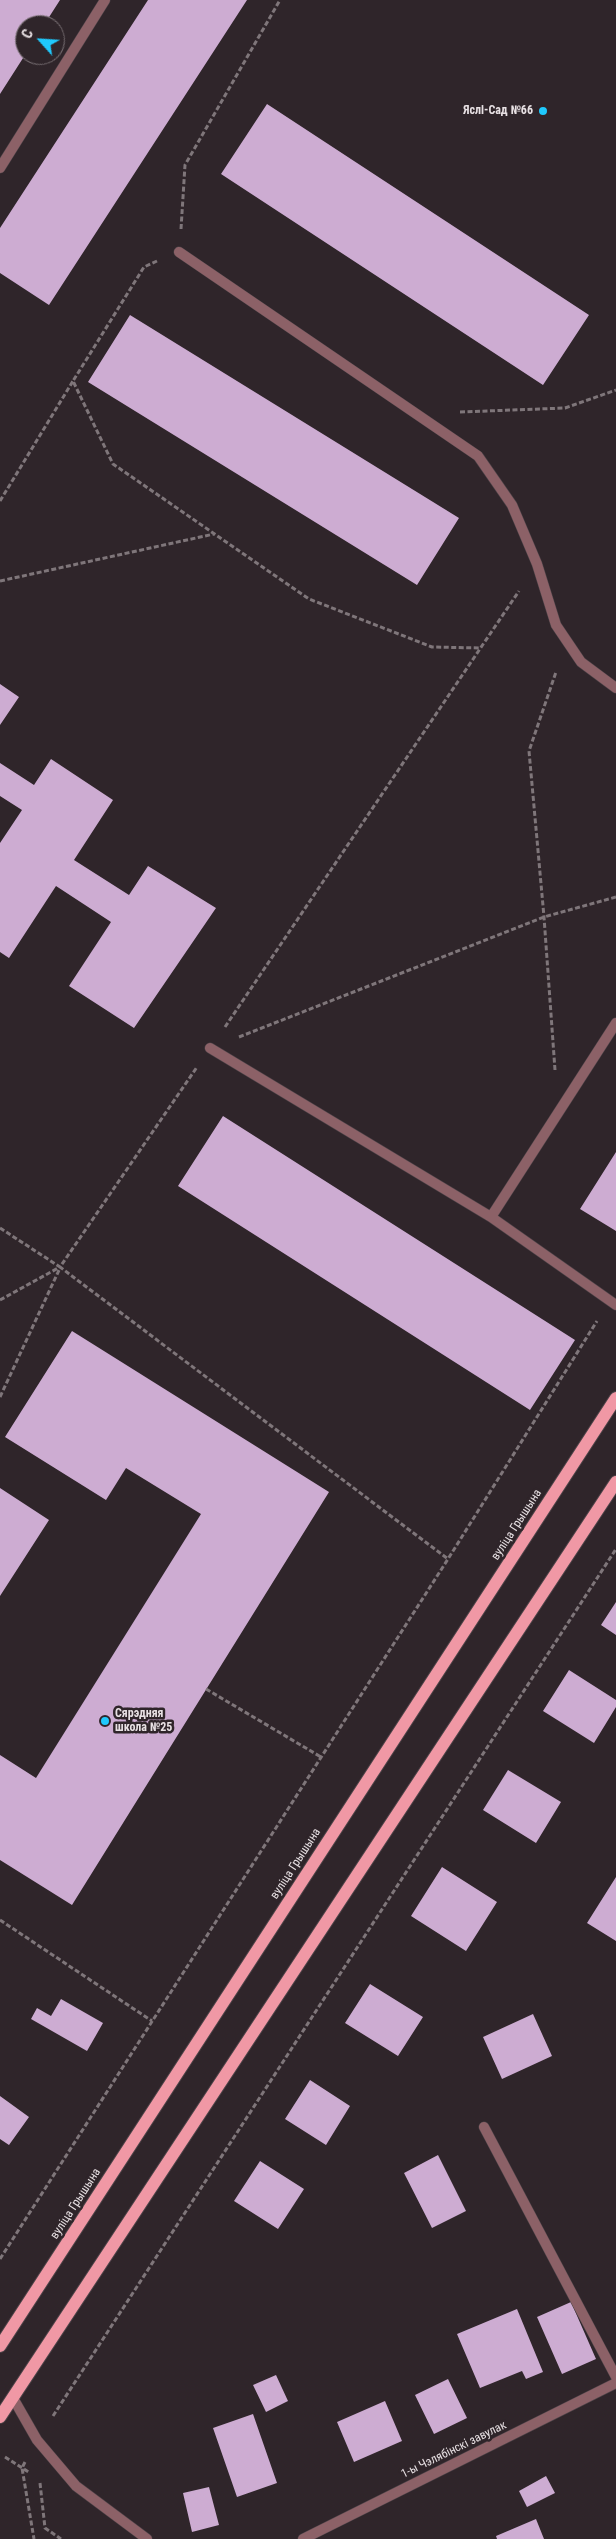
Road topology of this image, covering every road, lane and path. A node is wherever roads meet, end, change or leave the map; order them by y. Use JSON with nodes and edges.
{"nodes":[{"id":1,"x":106,"y":0,"type":"edge"},
{"id":2,"x":280,"y":0,"type":"edge"},
{"id":3,"x":0,"y":168,"type":"edge"},
{"id":4,"x":179,"y":252,"type":"junction"},
{"id":5,"x":73,"y":381,"type":"junction"},
{"id":6,"x":616,"y":390,"type":"edge"},
{"id":7,"x":416,"y":413,"type":"junction"},
{"id":8,"x":0,"y":502,"type":"edge"},
{"id":9,"x":214,"y":534,"type":"junction"},
{"id":10,"x":537,"y":564,"type":"junction"},
{"id":11,"x":0,"y":581,"type":"edge"},
{"id":12,"x":567,"y":642,"type":"junction"},
{"id":13,"x":481,"y":648,"type":"junction"},
{"id":14,"x":616,"y":688,"type":"edge"},
{"id":15,"x":616,"y":898,"type":"edge"},
{"id":16,"x":544,"y":917,"type":"junction"},
{"id":17,"x":616,"y":1023,"type":"edge"},
{"id":18,"x":210,"y":1048,"type":"junction"},
{"id":19,"x":558,"y":1113,"type":"junction"},
{"id":20,"x":492,"y":1217,"type":"junction"},
{"id":21,"x":0,"y":1228,"type":"edge"},
{"id":22,"x":60,"y":1268,"type":"junction"},
{"id":23,"x":0,"y":1300,"type":"edge"},
{"id":24,"x":613,"y":1303,"type":"edge"},
{"id":25,"x":0,"y":1398,"type":"edge"},
{"id":26,"x":616,"y":1398,"type":"edge"},
{"id":27,"x":616,"y":1482,"type":"edge"},
{"id":28,"x":616,"y":1549,"type":"edge"},
{"id":29,"x":448,"y":1559,"type":"junction"},
{"id":30,"x":206,"y":1689,"type":"dead end"},
{"id":31,"x":321,"y":1757,"type":"junction"},
{"id":32,"x":0,"y":1920,"type":"edge"},
{"id":33,"x":152,"y":2021,"type":"junction"},
{"id":34,"x":484,"y":2127,"type":"dead end"},
{"id":35,"x":0,"y":2259,"type":"edge"},
{"id":36,"x":0,"y":2346,"type":"edge"},
{"id":37,"x":616,"y":2377,"type":"edge"},
{"id":38,"x":616,"y":2384,"type":"edge"},
{"id":39,"x":13,"y":2398,"type":"junction"},
{"id":40,"x":0,"y":2417,"type":"edge"},
{"id":41,"x":37,"y":2440,"type":"junction"},
{"id":42,"x":5,"y":2457,"type":"dead end"},
{"id":43,"x":22,"y":2468,"type":"junction"},
{"id":44,"x":34,"y":2475,"type":"dead end"},
{"id":45,"x":40,"y":2478,"type":"dead end"},
{"id":46,"x":34,"y":2539,"type":"edge"},
{"id":47,"x":61,"y":2539,"type":"edge"},
{"id":48,"x":147,"y":2539,"type":"edge"},
{"id":49,"x":303,"y":2539,"type":"edge"}],
"edges":[{"from":1,"to":3,"type":"street"},
{"from":2,"to":4,"type":"path"},
{"from":4,"to":5,"type":"path"},
{"from":4,"to":7,"type":"street"},
{"from":5,"to":8,"type":"path"},
{"from":5,"to":9,"type":"path"},
{"from":6,"to":7,"type":"path"},
{"from":7,"to":10,"type":"street"},
{"from":9,"to":11,"type":"path"},
{"from":9,"to":13,"type":"path"},
{"from":10,"to":12,"type":"street"},
{"from":10,"to":13,"type":"path"},
{"from":12,"to":14,"type":"street"},
{"from":12,"to":16,"type":"path"},
{"from":13,"to":18,"type":"path"},
{"from":15,"to":16,"type":"path"},
{"from":16,"to":18,"type":"path"},
{"from":16,"to":19,"type":"path"},
{"from":17,"to":19,"type":"street"},
{"from":18,"to":20,"type":"street"},
{"from":18,"to":22,"type":"path"},
{"from":19,"to":20,"type":"street"},
{"from":20,"to":24,"type":"street"},
{"from":21,"to":22,"type":"path"},
{"from":22,"to":23,"type":"path"},
{"from":22,"to":25,"type":"path"},
{"from":22,"to":29,"type":"path"},
{"from":24,"to":29,"type":"path"},
{"from":26,"to":36,"type":"main road","name":"вуліца Грышына"},
{"from":27,"to":39,"type":"main road"},
{"from":28,"to":41,"type":"path"},
{"from":29,"to":31,"type":"path"},
{"from":30,"to":31,"type":"path"},
{"from":31,"to":33,"type":"path"},
{"from":32,"to":33,"type":"path"},
{"from":33,"to":35,"type":"path"},
{"from":34,"to":37,"type":"street"},
{"from":38,"to":49,"type":"street","name":"1-ы Чэлябінскі завулак"},
{"from":39,"to":40,"type":"main road"},
{"from":39,"to":41,"type":"street"},
{"from":41,"to":43,"type":"path"},
{"from":41,"to":48,"type":"street"},
{"from":42,"to":43,"type":"path"},
{"from":43,"to":44,"type":"path"},
{"from":43,"to":46,"type":"path"},
{"from":45,"to":47,"type":"path"}]}
